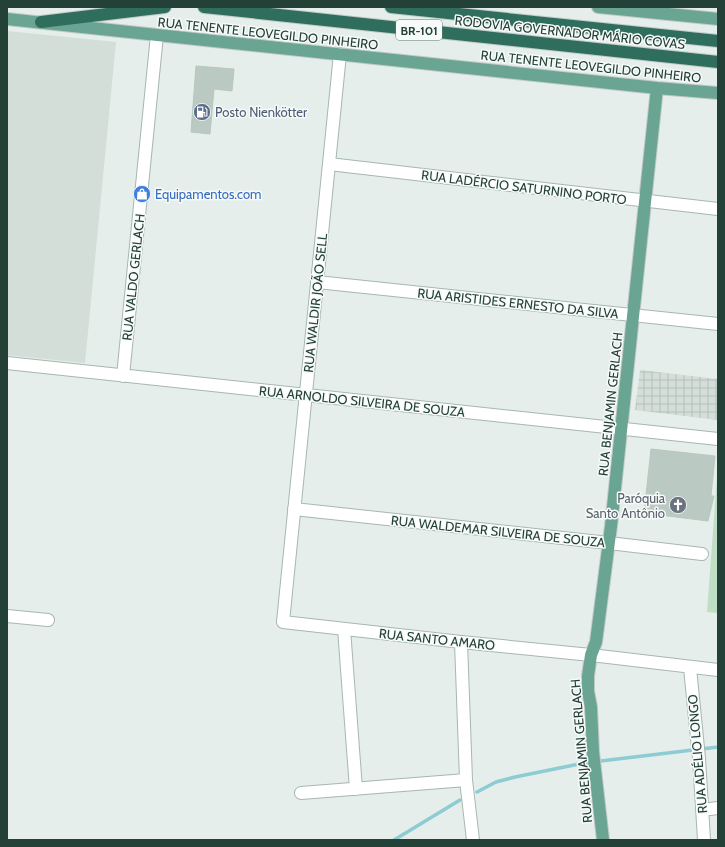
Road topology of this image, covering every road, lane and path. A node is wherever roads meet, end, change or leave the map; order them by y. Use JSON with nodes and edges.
{"nodes":[{"id":1,"x":165,"y":7,"type":"edge"},
{"id":2,"x":204,"y":7,"type":"edge"},
{"id":3,"x":391,"y":7,"type":"edge"},
{"id":4,"x":598,"y":7,"type":"edge"},
{"id":5,"x":7,"y":19,"type":"edge"},
{"id":6,"x":718,"y":19,"type":"edge"},
{"id":7,"x":41,"y":22,"type":"junction"},
{"id":8,"x":156,"y":35,"type":"junction"},
{"id":9,"x":718,"y":41,"type":"edge"},
{"id":10,"x":340,"y":54,"type":"junction"},
{"id":11,"x":718,"y":62,"type":"edge"},
{"id":12,"x":657,"y":88,"type":"junction"},
{"id":13,"x":718,"y":93,"type":"edge"},
{"id":14,"x":329,"y":164,"type":"junction"},
{"id":15,"x":646,"y":200,"type":"junction"},
{"id":16,"x":718,"y":209,"type":"edge"},
{"id":17,"x":317,"y":282,"type":"junction"},
{"id":18,"x":634,"y":315,"type":"junction"},
{"id":19,"x":718,"y":324,"type":"edge"},
{"id":20,"x":7,"y":363,"type":"edge"},
{"id":21,"x":123,"y":376,"type":"junction"},
{"id":22,"x":306,"y":395,"type":"junction"},
{"id":23,"x":621,"y":429,"type":"junction"},
{"id":24,"x":718,"y":439,"type":"edge"},
{"id":25,"x":294,"y":509,"type":"junction"},
{"id":26,"x":609,"y":543,"type":"junction"},
{"id":27,"x":702,"y":554,"type":"dead end"},
{"id":28,"x":7,"y":616,"type":"edge"},
{"id":29,"x":48,"y":620,"type":"dead end"},
{"id":30,"x":283,"y":622,"type":"joint"},
{"id":31,"x":344,"y":629,"type":"junction"},
{"id":32,"x":461,"y":642,"type":"junction"},
{"id":33,"x":591,"y":655,"type":"junction"},
{"id":34,"x":690,"y":668,"type":"junction"},
{"id":35,"x":718,"y":670,"type":"edge"},
{"id":36,"x":466,"y":780,"type":"junction"},
{"id":37,"x":356,"y":789,"type":"junction"},
{"id":38,"x":301,"y":793,"type":"dead end"},
{"id":39,"x":718,"y":808,"type":"edge"},
{"id":40,"x":702,"y":810,"type":"junction"},
{"id":41,"x":473,"y":840,"type":"edge"},
{"id":42,"x":603,"y":840,"type":"edge"},
{"id":43,"x":704,"y":840,"type":"edge"}],
"edges":[{"from":1,"to":7,"type":"highway"},
{"from":2,"to":11,"type":"highway","name":"RODOVIA GOVERNADOR MÁRIO COVAS","number":"BR-101"},
{"from":3,"to":9,"type":"highway","name":"RODOVIA GOVERNADOR MÁRIO COVAS","number":"BR-101"},
{"from":4,"to":6,"type":"main road"},
{"from":5,"to":7,"type":"main road","name":"RUA TENENTE LEOVEGILDO PINHEIRO"},
{"from":7,"to":8,"type":"main road","name":"RUA TENENTE LEOVEGILDO PINHEIRO"},
{"from":8,"to":10,"type":"main road","name":"RUA TENENTE LEOVEGILDO PINHEIRO"},
{"from":8,"to":21,"type":"street","name":"RUA VALDO GERLACH"},
{"from":10,"to":12,"type":"main road","name":"RUA TENENTE LEOVEGILDO PINHEIRO"},
{"from":10,"to":14,"type":"street","name":"RUA WALDIR JOÃO SELL"},
{"from":12,"to":13,"type":"main road","name":"RUA TENENTE LEOVEGILDO PINHEIRO"},
{"from":12,"to":15,"type":"main road","name":"RUA BENJAMIN GERLACH"},
{"from":14,"to":15,"type":"street","name":"RUA LADÉRCIO SATURNINO PORTO"},
{"from":14,"to":17,"type":"street","name":"RUA WALDIR JOÃO SELL"},
{"from":15,"to":16,"type":"street","name":"RUA LADÉRCIO SATURNINO PORTO"},
{"from":15,"to":18,"type":"main road","name":"RUA BENJAMIN GERLACH"},
{"from":17,"to":18,"type":"street","name":"RUA ARISTIDES ERNESTO DA SILVA"},
{"from":17,"to":22,"type":"street","name":"RUA WALDIR JOÃO SELL"},
{"from":18,"to":19,"type":"street","name":"RUA ARISTIDES ERNESTO DA SILVA"},
{"from":18,"to":23,"type":"main road","name":"RUA BENJAMIN GERLACH"},
{"from":20,"to":21,"type":"street","name":"RUA ARNOLDO SILVEIRA DE SOUZA"},
{"from":21,"to":22,"type":"street","name":"RUA ARNOLDO SILVEIRA DE SOUZA"},
{"from":22,"to":23,"type":"street","name":"RUA ARNOLDO SILVEIRA DE SOUZA"},
{"from":22,"to":25,"type":"street","name":"RUA WALDIR JOÃO SELL"},
{"from":23,"to":24,"type":"street","name":"RUA ARNOLDO SILVEIRA DE SOUZA"},
{"from":23,"to":26,"type":"main road","name":"RUA BENJAMIN GERLACH"},
{"from":25,"to":26,"type":"street","name":"RUA WALDEMAR SILVEIRA DE SOUZA"},
{"from":25,"to":30,"type":"street","name":"RUA WALDIR JOÃO SELL"},
{"from":26,"to":27,"type":"street","name":"RUA WALDEMAR SILVEIRA DE SOUZA"},
{"from":26,"to":33,"type":"main road","name":"RUA BENJAMIN GERLACH"},
{"from":28,"to":29,"type":"street"},
{"from":30,"to":31,"type":"street","name":"RUA SANTO AMARO"},
{"from":31,"to":32,"type":"street","name":"RUA SANTO AMARO"},
{"from":31,"to":37,"type":"street"},
{"from":32,"to":33,"type":"street","name":"RUA SANTO AMARO"},
{"from":32,"to":36,"type":"street"},
{"from":33,"to":34,"type":"street","name":"RUA SANTO AMARO"},
{"from":33,"to":42,"type":"main road","name":"RUA BENJAMIN GERLACH"},
{"from":34,"to":35,"type":"street","name":"RUA SANTO AMARO"},
{"from":34,"to":40,"type":"street","name":"RUA ADÉLIO LONGO"},
{"from":36,"to":37,"type":"street"},
{"from":36,"to":41,"type":"street"},
{"from":37,"to":38,"type":"street"},
{"from":39,"to":40,"type":"street"},
{"from":40,"to":43,"type":"street","name":"RUA ADÉLIO LONGO"}]}
